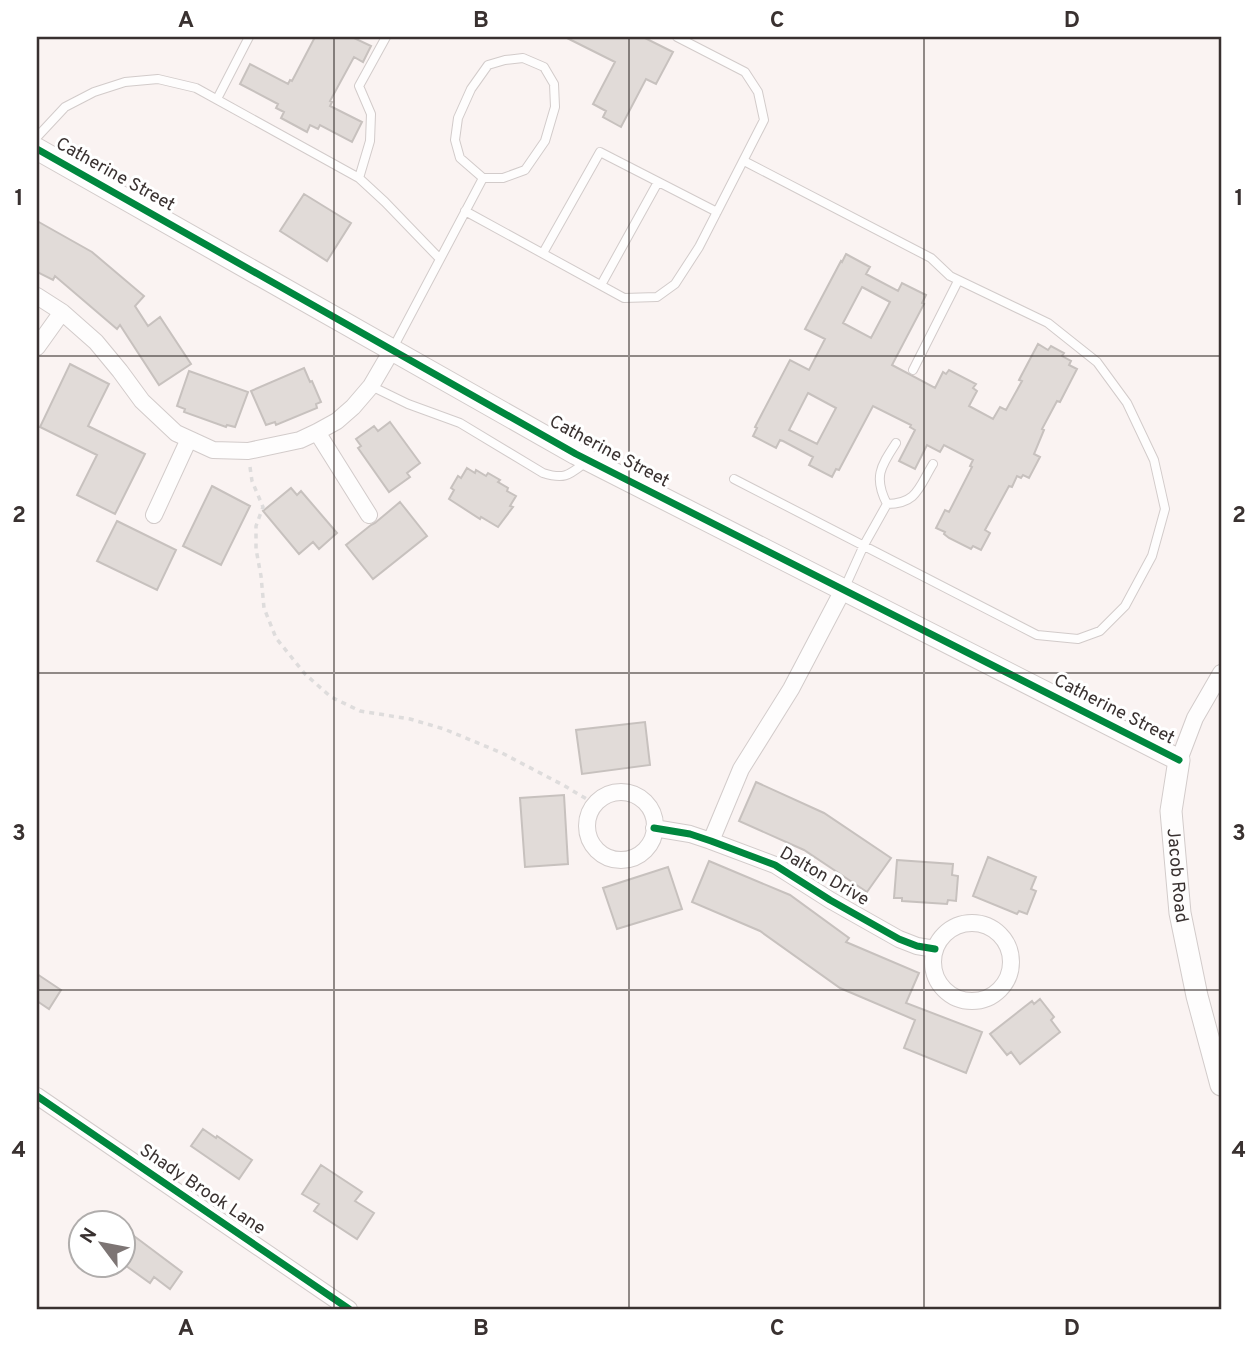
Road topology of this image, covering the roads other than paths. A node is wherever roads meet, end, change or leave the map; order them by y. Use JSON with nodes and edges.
{"nodes":[{"id":1,"x":250,"y":37,"type":"edge"},
{"id":2,"x":386,"y":37,"type":"edge"},
{"id":3,"x":677,"y":37,"type":"edge"},
{"id":4,"x":217,"y":99,"type":"junction"},
{"id":5,"x":37,"y":137,"type":"edge"},
{"id":6,"x":37,"y":149,"type":"edge"},
{"id":7,"x":744,"y":161,"type":"junction"},
{"id":8,"x":359,"y":178,"type":"junction"},
{"id":9,"x":483,"y":178,"type":"junction"},
{"id":10,"x":658,"y":182,"type":"junction"},
{"id":11,"x":465,"y":211,"type":"junction"},
{"id":12,"x":717,"y":212,"type":"junction"},
{"id":13,"x":542,"y":253,"type":"junction"},
{"id":14,"x":440,"y":259,"type":"junction"},
{"id":15,"x":958,"y":281,"type":"junction"},
{"id":16,"x":601,"y":285,"type":"junction"},
{"id":17,"x":37,"y":296,"type":"edge"},
{"id":18,"x":62,"y":313,"type":"junction"},
{"id":19,"x":37,"y":347,"type":"edge"},
{"id":20,"x":393,"y":350,"type":"junction"},
{"id":21,"x":913,"y":370,"type":"dead end"},
{"id":22,"x":371,"y":386,"type":"junction"},
{"id":23,"x":317,"y":432,"type":"junction"},
{"id":24,"x":190,"y":439,"type":"junction"},
{"id":25,"x":897,"y":443,"type":"dead end"},
{"id":26,"x":589,"y":460,"type":"junction"},
{"id":27,"x":933,"y":464,"type":"dead end"},
{"id":28,"x":734,"y":479,"type":"dead end"},
{"id":29,"x":887,"y":504,"type":"junction"},
{"id":30,"x":154,"y":515,"type":"dead end"},
{"id":31,"x":369,"y":515,"type":"dead end"},
{"id":32,"x":864,"y":545,"type":"junction"},
{"id":33,"x":843,"y":590,"type":"junction"},
{"id":34,"x":1221,"y":673,"type":"edge"},
{"id":35,"x":1179,"y":760,"type":"junction"},
{"id":36,"x":654,"y":828,"type":"junction"},
{"id":37,"x":711,"y":841,"type":"junction"},
{"id":38,"x":934,"y":948,"type":"junction"},
{"id":39,"x":1221,"y":1085,"type":"edge"},
{"id":40,"x":37,"y":1096,"type":"edge"},
{"id":41,"x":349,"y":1309,"type":"edge"}],
"edges":[{"from":1,"to":4,"type":"lane"},
{"from":2,"to":8,"type":"lane"},
{"from":3,"to":7,"type":"lane"},
{"from":4,"to":5,"type":"lane"},
{"from":4,"to":8,"type":"lane"},
{"from":6,"to":20,"type":"street","name":"Catherine Street"},
{"from":7,"to":12,"type":"lane"},
{"from":7,"to":15,"type":"lane"},
{"from":8,"to":14,"type":"lane"},
{"from":9,"to":9,"type":"lane"},
{"from":9,"to":11,"type":"lane"},
{"from":10,"to":12,"type":"lane"},
{"from":10,"to":13,"type":"lane"},
{"from":10,"to":16,"type":"lane"},
{"from":11,"to":13,"type":"lane"},
{"from":11,"to":14,"type":"lane"},
{"from":12,"to":16,"type":"lane"},
{"from":13,"to":16,"type":"lane"},
{"from":14,"to":20,"type":"lane"},
{"from":15,"to":21,"type":"lane"},
{"from":15,"to":32,"type":"lane"},
{"from":17,"to":18,"type":"street"},
{"from":18,"to":19,"type":"street"},
{"from":18,"to":24,"type":"street"},
{"from":20,"to":22,"type":"street"},
{"from":20,"to":26,"type":"street","name":"Catherine Street"},
{"from":22,"to":23,"type":"street"},
{"from":22,"to":26,"type":"lane"},
{"from":23,"to":24,"type":"street"},
{"from":23,"to":31,"type":"street"},
{"from":24,"to":30,"type":"street"},
{"from":25,"to":29,"type":"lane"},
{"from":26,"to":33,"type":"street","name":"Catherine Street"},
{"from":27,"to":29,"type":"lane"},
{"from":28,"to":32,"type":"lane"},
{"from":29,"to":32,"type":"lane"},
{"from":32,"to":33,"type":"lane"},
{"from":33,"to":35,"type":"street","name":"Catherine Street"},
{"from":33,"to":37,"type":"street"},
{"from":34,"to":35,"type":"street","name":"Jacob Road"},
{"from":35,"to":39,"type":"street","name":"Jacob Road"},
{"from":36,"to":36,"type":"street"},
{"from":36,"to":37,"type":"street","name":"Dalton Drive"},
{"from":37,"to":38,"type":"street","name":"Dalton Drive"},
{"from":38,"to":38,"type":"street"},
{"from":40,"to":41,"type":"street","name":"Shady Brook Lane"}]}
